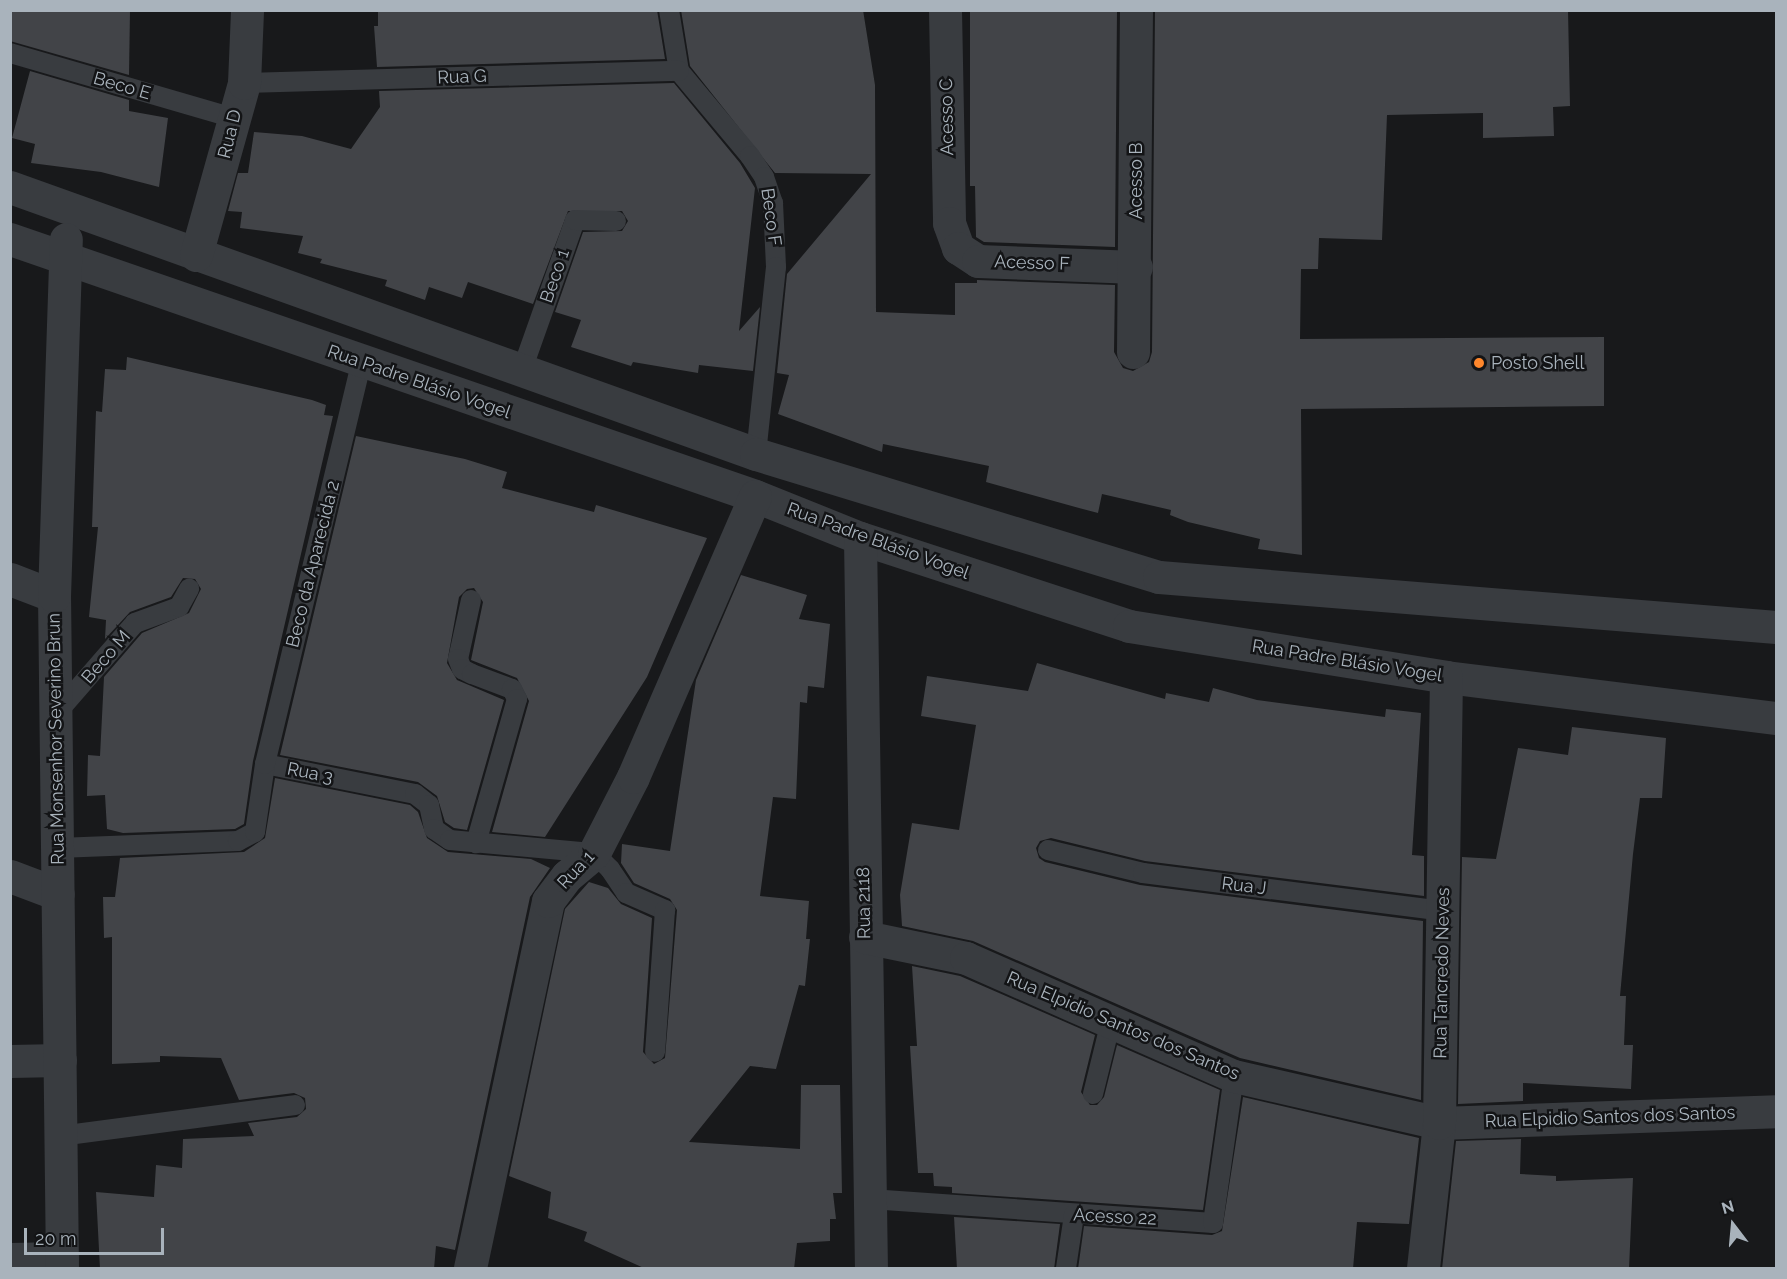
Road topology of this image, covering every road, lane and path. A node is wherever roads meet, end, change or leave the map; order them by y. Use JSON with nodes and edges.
{"nodes":[{"id":1,"x":248,"y":10,"type":"edge"},
{"id":2,"x":669,"y":10,"type":"edge"},
{"id":3,"x":945,"y":10,"type":"edge"},
{"id":4,"x":1136,"y":10,"type":"edge"},
{"id":5,"x":10,"y":53,"type":"edge"},
{"id":6,"x":680,"y":71,"type":"junction"},
{"id":7,"x":244,"y":83,"type":"junction"},
{"id":8,"x":234,"y":118,"type":"junction"},
{"id":9,"x":10,"y":187,"type":"edge"},
{"id":10,"x":67,"y":210,"type":"junction"},
{"id":11,"x":616,"y":221,"type":"dead end"},
{"id":12,"x":949,"y":223,"type":"joint"},
{"id":13,"x":10,"y":239,"type":"edge"},
{"id":14,"x":196,"y":255,"type":"junction"},
{"id":15,"x":66,"y":258,"type":"junction"},
{"id":16,"x":1136,"y":267,"type":"junction"},
{"id":17,"x":1133,"y":352,"type":"dead end"},
{"id":18,"x":361,"y":363,"type":"junction"},
{"id":19,"x":522,"y":370,"type":"junction"},
{"id":20,"x":756,"y":454,"type":"junction"},
{"id":21,"x":755,"y":496,"type":"junction"},
{"id":22,"x":860,"y":538,"type":"junction"},
{"id":23,"x":10,"y":579,"type":"edge"},
{"id":24,"x":189,"y":589,"type":"dead end"},
{"id":25,"x":54,"y":596,"type":"junction"},
{"id":26,"x":471,"y":600,"type":"dead end"},
{"id":27,"x":1776,"y":627,"type":"edge"},
{"id":28,"x":1446,"y":678,"type":"junction"},
{"id":29,"x":56,"y":715,"type":"junction"},
{"id":30,"x":1776,"y":718,"type":"edge"},
{"id":31,"x":265,"y":764,"type":"junction"},
{"id":32,"x":476,"y":843,"type":"junction"},
{"id":33,"x":58,"y":848,"type":"junction"},
{"id":34,"x":1047,"y":850,"type":"dead end"},
{"id":35,"x":594,"y":853,"type":"junction"},
{"id":36,"x":10,"y":876,"type":"edge"},
{"id":37,"x":58,"y":894,"type":"junction"},
{"id":38,"x":1443,"y":911,"type":"junction"},
{"id":39,"x":865,"y":937,"type":"junction"},
{"id":40,"x":1111,"y":1022,"type":"junction"},
{"id":41,"x":654,"y":1052,"type":"dead end"},
{"id":42,"x":60,"y":1060,"type":"junction"},
{"id":43,"x":10,"y":1061,"type":"edge"},
{"id":44,"x":1234,"y":1077,"type":"junction"},
{"id":45,"x":1093,"y":1094,"type":"dead end"},
{"id":46,"x":295,"y":1105,"type":"dead end"},
{"id":47,"x":1776,"y":1111,"type":"edge"},
{"id":48,"x":1439,"y":1123,"type":"junction"},
{"id":49,"x":60,"y":1136,"type":"junction"},
{"id":50,"x":870,"y":1199,"type":"junction"},
{"id":51,"x":1074,"y":1215,"type":"junction"},
{"id":52,"x":10,"y":1259,"type":"edge"},
{"id":53,"x":62,"y":1263,"type":"edge"},
{"id":54,"x":470,"y":1269,"type":"edge"},
{"id":55,"x":872,"y":1269,"type":"edge"},
{"id":56,"x":1066,"y":1269,"type":"edge"},
{"id":57,"x":1423,"y":1269,"type":"edge"}],
"edges":[{"from":1,"to":7,"type":"street","name":"Rua D"},
{"from":2,"to":6,"type":"lane","name":"Beco F"},
{"from":3,"to":12,"type":"street","name":"Acesso C"},
{"from":4,"to":16,"type":"street","name":"Acesso B"},
{"from":5,"to":8,"type":"lane","name":"Beco E"},
{"from":6,"to":7,"type":"lane","name":"Rua G"},
{"from":6,"to":20,"type":"lane","name":"Beco F"},
{"from":7,"to":8,"type":"street","name":"Rua D"},
{"from":8,"to":14,"type":"street","name":"Rua D"},
{"from":9,"to":10,"type":"street"},
{"from":10,"to":14,"type":"street"},
{"from":10,"to":15,"type":"street","name":"Rua Monsenhor Severino Brun"},
{"from":11,"to":19,"type":"lane","name":"Beco 1"},
{"from":12,"to":16,"type":"street","name":"Acesso F"},
{"from":13,"to":15,"type":"street","name":"Rua Padre Blásio Vogel"},
{"from":14,"to":19,"type":"street"},
{"from":15,"to":18,"type":"street","name":"Rua Padre Blásio Vogel"},
{"from":15,"to":25,"type":"street","name":"Rua Monsenhor Severino Brun"},
{"from":16,"to":17,"type":"street","name":"Acesso B"},
{"from":18,"to":21,"type":"street","name":"Rua Padre Blásio Vogel"},
{"from":18,"to":31,"type":"lane","name":"Beco da Aparecida 2"},
{"from":19,"to":20,"type":"street"},
{"from":20,"to":27,"type":"street"},
{"from":21,"to":22,"type":"street","name":"Rua Padre Blásio Vogel"},
{"from":21,"to":35,"type":"street","name":"Rua 1"},
{"from":22,"to":28,"type":"street","name":"Rua Padre Blásio Vogel"},
{"from":22,"to":39,"type":"street","name":"Rua 2118"},
{"from":23,"to":25,"type":"street"},
{"from":24,"to":29,"type":"lane","name":"Beco M"},
{"from":25,"to":29,"type":"street","name":"Rua Monsenhor Severino Brun"},
{"from":26,"to":32,"type":"lane"},
{"from":28,"to":30,"type":"street","name":"Rua Padre Blásio Vogel"},
{"from":28,"to":38,"type":"street","name":"Rua Tancredo Neves"},
{"from":29,"to":33,"type":"street","name":"Rua Monsenhor Severino Brun"},
{"from":31,"to":32,"type":"lane","name":"Rua 3"},
{"from":31,"to":33,"type":"lane","name":"Rua 3"},
{"from":32,"to":35,"type":"lane","name":"Rua 3"},
{"from":33,"to":37,"type":"street","name":"Rua Monsenhor Severino Brun"},
{"from":34,"to":38,"type":"lane","name":"Rua J"},
{"from":35,"to":41,"type":"lane"},
{"from":35,"to":54,"type":"street","name":"Rua 1"},
{"from":36,"to":37,"type":"street"},
{"from":37,"to":42,"type":"street","name":"Rua Monsenhor Severino Brun"},
{"from":38,"to":48,"type":"street","name":"Rua Tancredo Neves"},
{"from":39,"to":40,"type":"street","name":"Rua Elpidio Santos dos Santos"},
{"from":39,"to":50,"type":"street","name":"Rua 2118"},
{"from":40,"to":44,"type":"street","name":"Rua Elpidio Santos dos Santos"},
{"from":40,"to":45,"type":"lane"},
{"from":42,"to":43,"type":"street"},
{"from":42,"to":49,"type":"street","name":"Rua Monsenhor Severino Brun"},
{"from":44,"to":48,"type":"street","name":"Rua Elpidio Santos dos Santos"},
{"from":44,"to":51,"type":"lane","name":"Acesso 22"},
{"from":46,"to":49,"type":"lane"},
{"from":47,"to":48,"type":"street","name":"Rua Elpidio Santos dos Santos"},
{"from":48,"to":57,"type":"street","name":"Rua Tancredo Neves"},
{"from":49,"to":53,"type":"street","name":"Rua Monsenhor Severino Brun"},
{"from":50,"to":51,"type":"lane","name":"Acesso 22"},
{"from":50,"to":55,"type":"street","name":"Rua 2118"},
{"from":51,"to":56,"type":"lane"},
{"from":52,"to":53,"type":"street"}]}
